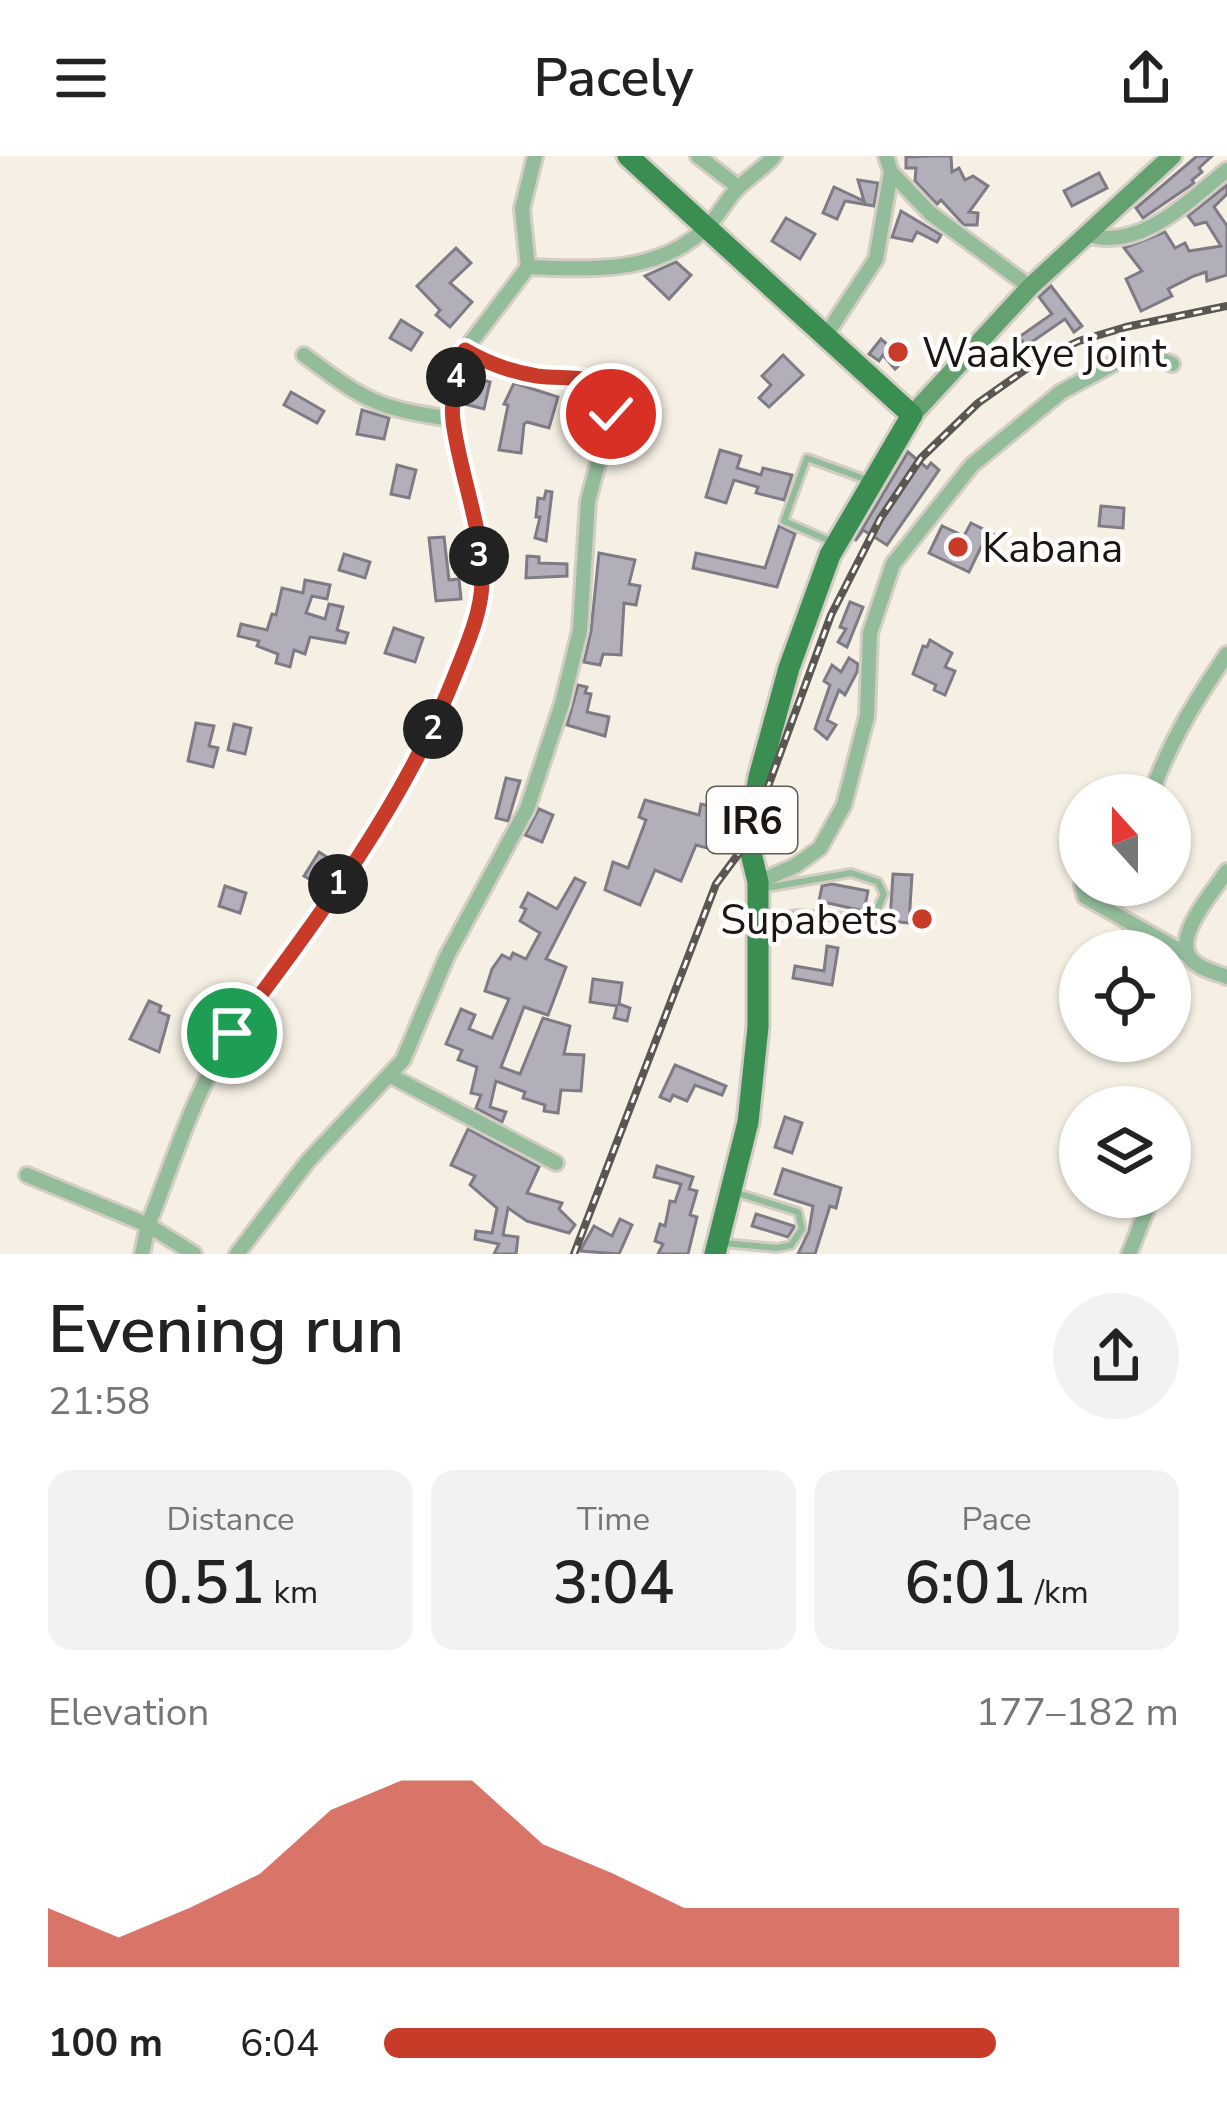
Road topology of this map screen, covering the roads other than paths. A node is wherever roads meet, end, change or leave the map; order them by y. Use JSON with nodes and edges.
{"nodes":[{"id":1,"x":535,"y":156,"type":"edge"},
{"id":2,"x":698,"y":156,"type":"edge"},
{"id":3,"x":774,"y":156,"type":"edge"},
{"id":4,"x":886,"y":156,"type":"edge"},
{"id":5,"x":1172,"y":156,"type":"edge"},
{"id":6,"x":640,"y":160,"type":"edge"},
{"id":7,"x":1227,"y":170,"type":"edge"},
{"id":8,"x":891,"y":172,"type":"junction"},
{"id":9,"x":738,"y":188,"type":"junction"},
{"id":10,"x":706,"y":227,"type":"junction"},
{"id":11,"x":1085,"y":235,"type":"junction"},
{"id":12,"x":528,"y":267,"type":"junction"},
{"id":13,"x":1030,"y":287,"type":"junction"},
{"id":14,"x":826,"y":335,"type":"junction"},
{"id":15,"x":465,"y":350,"type":"junction"},
{"id":16,"x":304,"y":355,"type":"dead end"},
{"id":17,"x":1172,"y":364,"type":"dead end"},
{"id":18,"x":912,"y":415,"type":"junction"},
{"id":19,"x":452,"y":419,"type":"junction"},
{"id":20,"x":873,"y":482,"type":"junction"},
{"id":21,"x":836,"y":544,"type":"junction"},
{"id":22,"x":1227,"y":654,"type":"edge"},
{"id":23,"x":1158,"y":774,"type":"edge"},
{"id":24,"x":1227,"y":871,"type":"edge"},
{"id":25,"x":758,"y":886,"type":"junction"},
{"id":26,"x":1100,"y":906,"type":"edge"},
{"id":27,"x":758,"y":918,"type":"junction"},
{"id":28,"x":1143,"y":930,"type":"edge"},
{"id":29,"x":1189,"y":930,"type":"edge"},
{"id":30,"x":1191,"y":960,"type":"edge"},
{"id":31,"x":1227,"y":977,"type":"edge"},
{"id":32,"x":392,"y":1076,"type":"junction"},
{"id":33,"x":556,"y":1163,"type":"dead end"},
{"id":34,"x":27,"y":1175,"type":"dead end"},
{"id":35,"x":730,"y":1191,"type":"junction"},
{"id":36,"x":1143,"y":1218,"type":"edge"},
{"id":37,"x":148,"y":1226,"type":"junction"},
{"id":38,"x":717,"y":1248,"type":"edge"},
{"id":39,"x":142,"y":1254,"type":"edge"},
{"id":40,"x":194,"y":1254,"type":"edge"},
{"id":41,"x":237,"y":1254,"type":"edge"},
{"id":42,"x":1129,"y":1254,"type":"edge"}],
"edges":[{"from":1,"to":12,"type":"street"},
{"from":2,"to":9,"type":"street"},
{"from":3,"to":9,"type":"street"},
{"from":4,"to":8,"type":"street"},
{"from":5,"to":11,"type":"main road"},
{"from":6,"to":10,"type":"main road"},
{"from":7,"to":11,"type":"street"},
{"from":8,"to":13,"type":"street"},
{"from":8,"to":14,"type":"street"},
{"from":9,"to":10,"type":"street"},
{"from":10,"to":12,"type":"street"},
{"from":10,"to":14,"type":"main road"},
{"from":11,"to":13,"type":"main road"},
{"from":12,"to":15,"type":"street"},
{"from":13,"to":18,"type":"main road"},
{"from":14,"to":18,"type":"main road"},
{"from":15,"to":19,"type":"street"},
{"from":15,"to":32,"type":"street"},
{"from":16,"to":19,"type":"street"},
{"from":17,"to":25,"type":"street"},
{"from":18,"to":20,"type":"main road","number":"IR6"},
{"from":19,"to":37,"type":"street"},
{"from":20,"to":21,"type":"main road","number":"IR6"},
{"from":20,"to":21,"type":"lane"},
{"from":21,"to":25,"type":"main road","number":"IR6"},
{"from":22,"to":23,"type":"street"},
{"from":24,"to":29,"type":"street"},
{"from":25,"to":27,"type":"main road","number":"IR6"},
{"from":25,"to":27,"type":"lane"},
{"from":26,"to":28,"type":"street"},
{"from":27,"to":35,"type":"main road","number":"IR6"},
{"from":30,"to":31,"type":"street"},
{"from":32,"to":33,"type":"street"},
{"from":32,"to":41,"type":"street"},
{"from":34,"to":37,"type":"street"},
{"from":35,"to":38,"type":"main road","number":"IR6"},
{"from":35,"to":38,"type":"lane"},
{"from":36,"to":42,"type":"street"},
{"from":37,"to":39,"type":"street"},
{"from":37,"to":40,"type":"street"}]}
